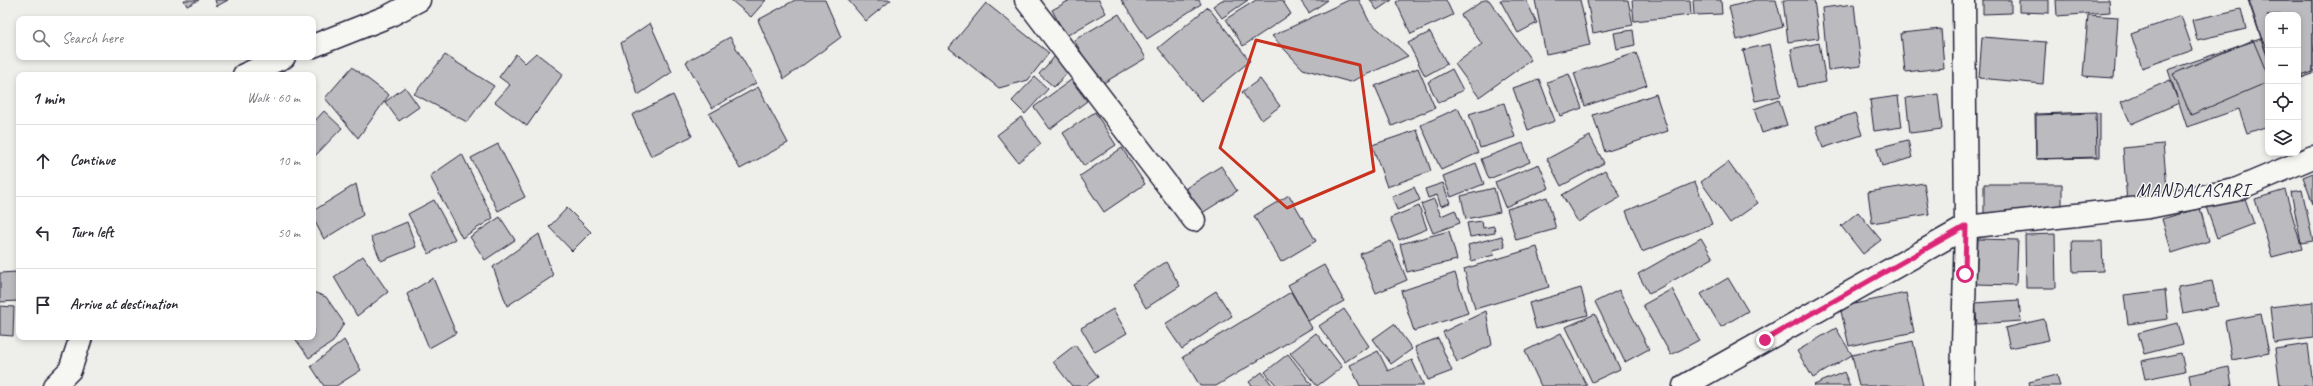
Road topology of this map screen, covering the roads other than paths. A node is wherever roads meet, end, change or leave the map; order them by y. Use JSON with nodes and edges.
{"nodes":[{"id":1,"x":419,"y":0,"type":"edge"},
{"id":2,"x":1026,"y":0,"type":"edge"},
{"id":3,"x":1964,"y":0,"type":"edge"},
{"id":4,"x":316,"y":45,"type":"edge"},
{"id":5,"x":277,"y":60,"type":"edge"},
{"id":6,"x":251,"y":72,"type":"edge"},
{"id":7,"x":2313,"y":157,"type":"edge"},
{"id":8,"x":1194,"y":220,"type":"dead end"},
{"id":9,"x":1966,"y":226,"type":"junction"},
{"id":10,"x":80,"y":340,"type":"edge"},
{"id":11,"x":54,"y":386,"type":"edge"},
{"id":12,"x":1684,"y":386,"type":"edge"},
{"id":13,"x":1962,"y":386,"type":"edge"}],
"edges":[{"from":1,"to":4,"type":"street"},
{"from":2,"to":8,"type":"street"},
{"from":3,"to":9,"type":"street"},
{"from":5,"to":6,"type":"street"},
{"from":7,"to":9,"type":"street"},
{"from":9,"to":12,"type":"street"},
{"from":9,"to":13,"type":"street"},
{"from":10,"to":11,"type":"street"}]}
